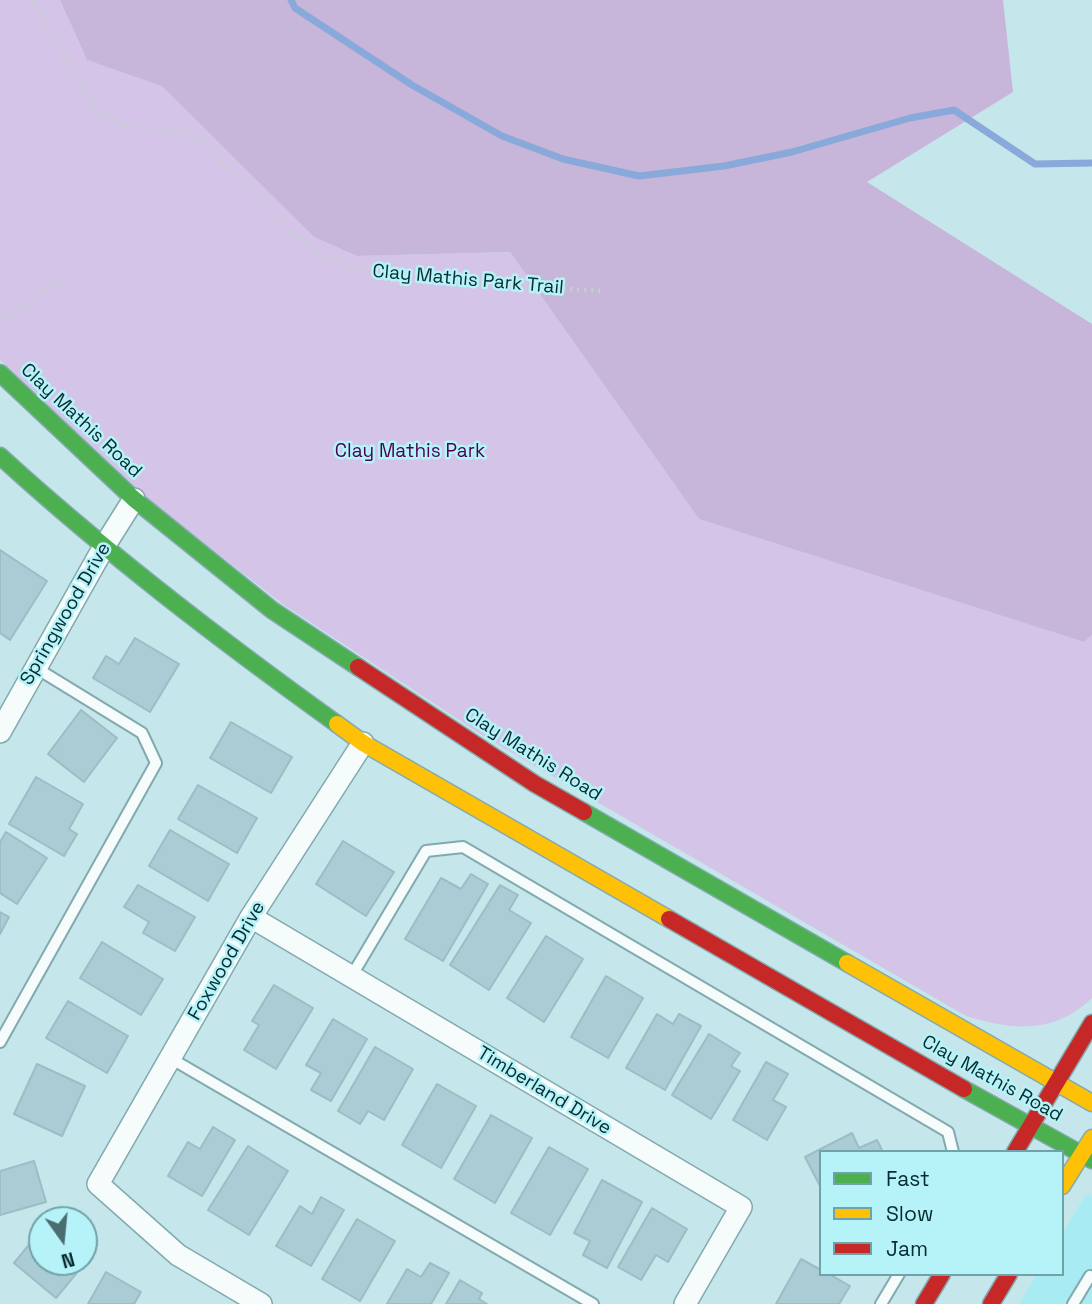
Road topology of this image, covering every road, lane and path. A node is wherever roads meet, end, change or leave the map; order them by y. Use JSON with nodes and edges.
{"nodes":[{"id":1,"x":33,"y":0,"type":"edge"},
{"id":2,"x":69,"y":280,"type":"dead end"},
{"id":3,"x":602,"y":291,"type":"dead end"},
{"id":4,"x":0,"y":319,"type":"edge"},
{"id":5,"x":0,"y":373,"type":"edge"},
{"id":6,"x":0,"y":456,"type":"edge"},
{"id":7,"x":134,"y":499,"type":"junction"},
{"id":8,"x":105,"y":545,"type":"junction"},
{"id":9,"x":36,"y":668,"type":"junction"},
{"id":10,"x":6,"y":704,"type":"edge"},
{"id":11,"x":0,"y":732,"type":"edge"},
{"id":12,"x":363,"y":743,"type":"junction"},
{"id":13,"x":251,"y":917,"type":"junction"},
{"id":14,"x":351,"y":976,"type":"junction"},
{"id":15,"x":1092,"y":1023,"type":"edge"},
{"id":16,"x":0,"y":1042,"type":"edge"},
{"id":17,"x":170,"y":1058,"type":"junction"},
{"id":18,"x":1057,"y":1083,"type":"junction"},
{"id":19,"x":1092,"y":1103,"type":"edge"},
{"id":20,"x":1032,"y":1125,"type":"junction"},
{"id":21,"x":1092,"y":1138,"type":"edge"},
{"id":22,"x":952,"y":1150,"type":"edge"},
{"id":23,"x":1016,"y":1150,"type":"edge"},
{"id":24,"x":1087,"y":1157,"type":"edge"},
{"id":25,"x":1064,"y":1184,"type":"edge"},
{"id":26,"x":898,"y":1276,"type":"edge"},
{"id":27,"x":941,"y":1276,"type":"edge"},
{"id":28,"x":1008,"y":1276,"type":"edge"},
{"id":29,"x":1092,"y":1277,"type":"edge"},
{"id":30,"x":261,"y":1304,"type":"edge"},
{"id":31,"x":593,"y":1304,"type":"edge"},
{"id":32,"x":685,"y":1304,"type":"edge"},
{"id":33,"x":881,"y":1304,"type":"edge"},
{"id":34,"x":925,"y":1304,"type":"edge"},
{"id":35,"x":991,"y":1304,"type":"edge"},
{"id":36,"x":1073,"y":1304,"type":"edge"}],
"edges":[{"from":1,"to":3,"type":"path","name":"Clay Mathis Park Trail"},
{"from":2,"to":4,"type":"path"},
{"from":5,"to":7,"type":"main road","name":"Clay Mathis Road"},
{"from":6,"to":8,"type":"main road","name":"Clay Mathis Road"},
{"from":7,"to":8,"type":"street","name":"Springwood Drive"},
{"from":7,"to":18,"type":"main road","name":"Clay Mathis Road"},
{"from":8,"to":9,"type":"street","name":"Springwood Drive"},
{"from":8,"to":12,"type":"main road","name":"Clay Mathis Road"},
{"from":9,"to":10,"type":"street","name":"Springwood Drive"},
{"from":9,"to":16,"type":"lane"},
{"from":10,"to":11,"type":"street","name":"Springwood Drive"},
{"from":12,"to":13,"type":"street","name":"Foxwood Drive"},
{"from":12,"to":20,"type":"main road","name":"Clay Mathis Road"},
{"from":13,"to":14,"type":"street","name":"Timberland Drive"},
{"from":13,"to":17,"type":"street","name":"Foxwood Drive"},
{"from":14,"to":22,"type":"lane"},
{"from":14,"to":32,"type":"street","name":"Timberland Drive"},
{"from":15,"to":18,"type":"main road"},
{"from":17,"to":30,"type":"street","name":"Foxwood Drive"},
{"from":17,"to":31,"type":"lane"},
{"from":18,"to":19,"type":"main road","name":"Clay Mathis Road"},
{"from":18,"to":20,"type":"main road"},
{"from":20,"to":23,"type":"main road"},
{"from":20,"to":24,"type":"main road","name":"Clay Mathis Road"},
{"from":21,"to":24,"type":"main road"},
{"from":24,"to":25,"type":"main road"},
{"from":26,"to":33,"type":"lane"},
{"from":27,"to":34,"type":"main road"},
{"from":28,"to":35,"type":"main road"},
{"from":29,"to":36,"type":"lane"}]}
